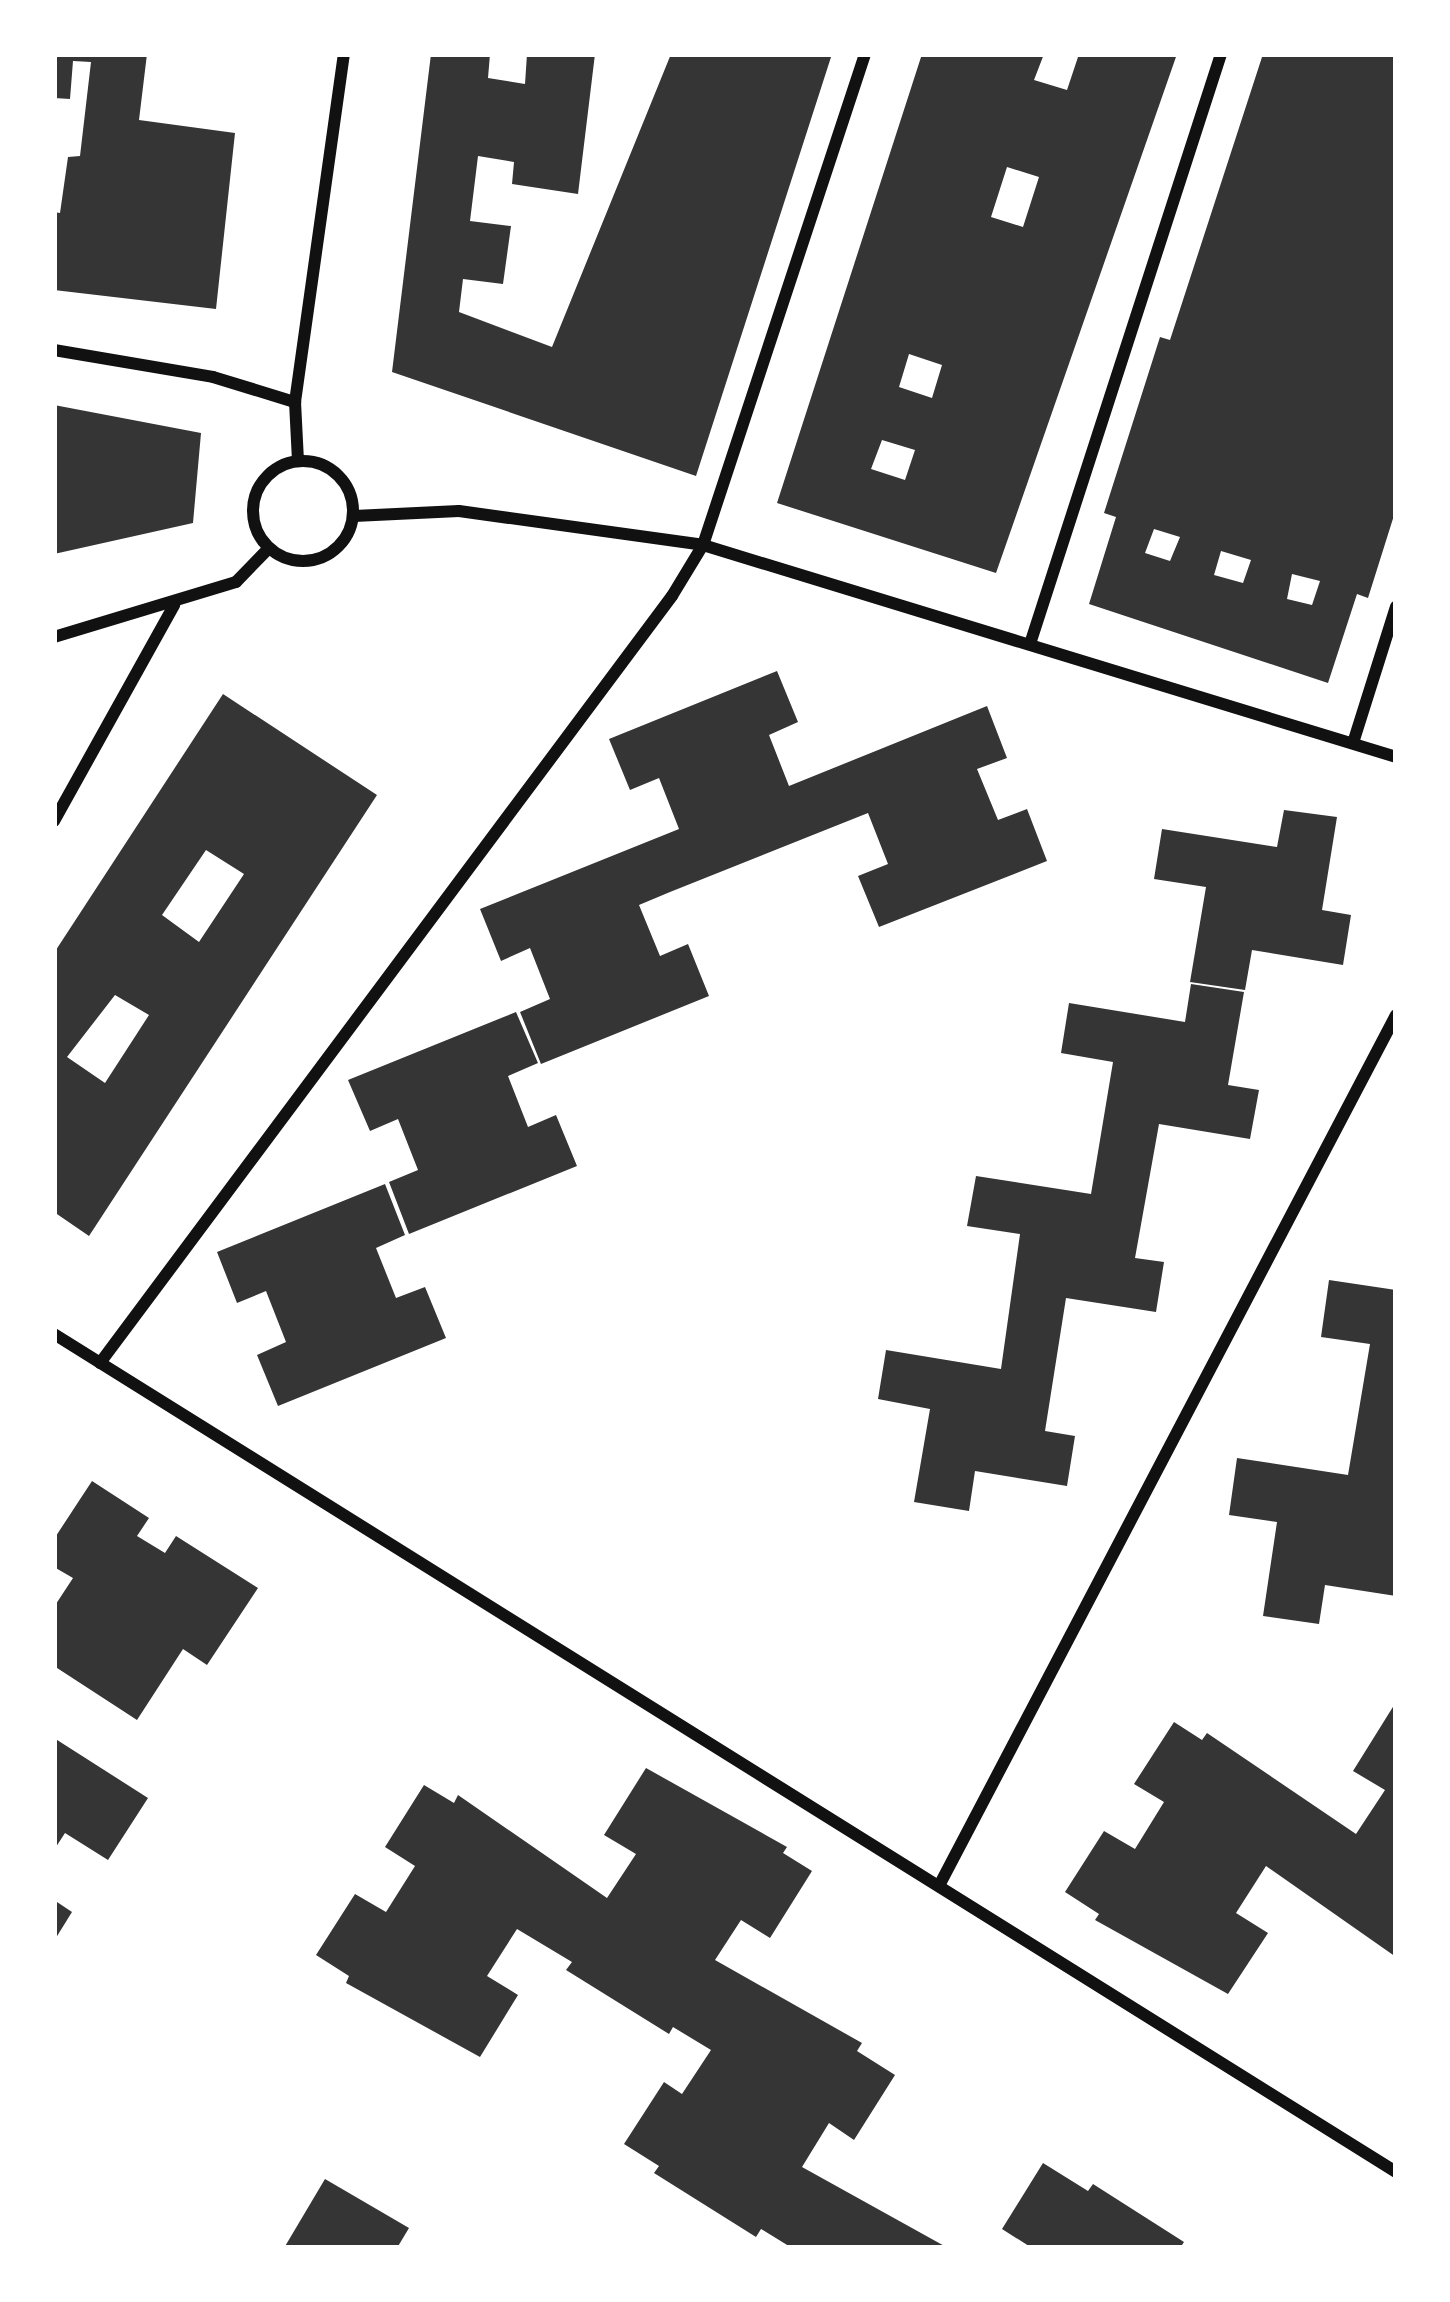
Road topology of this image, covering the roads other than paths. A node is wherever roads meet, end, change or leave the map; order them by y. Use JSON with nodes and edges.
{"nodes":[{"id":1,"x":344,"y":54,"type":"edge"},
{"id":2,"x":865,"y":54,"type":"edge"},
{"id":3,"x":1221,"y":54,"type":"edge"},
{"id":4,"x":54,"y":350,"type":"edge"},
{"id":5,"x":295,"y":402,"type":"junction"},
{"id":6,"x":298,"y":461,"type":"junction"},
{"id":7,"x":354,"y":516,"type":"junction"},
{"id":8,"x":703,"y":545,"type":"junction"},
{"id":9,"x":268,"y":549,"type":"junction"},
{"id":10,"x":174,"y":605,"type":"junction"},
{"id":11,"x":1396,"y":607,"type":"edge"},
{"id":12,"x":54,"y":637,"type":"edge"},
{"id":13,"x":1030,"y":644,"type":"junction"},
{"id":14,"x":1354,"y":743,"type":"junction"},
{"id":15,"x":1396,"y":757,"type":"edge"},
{"id":16,"x":54,"y":821,"type":"edge"},
{"id":17,"x":1396,"y":1015,"type":"edge"},
{"id":18,"x":54,"y":1334,"type":"edge"},
{"id":19,"x":100,"y":1363,"type":"junction"},
{"id":20,"x":941,"y":1882,"type":"junction"},
{"id":21,"x":1396,"y":2172,"type":"edge"}],
"edges":[{"from":1,"to":5,"type":"street"},
{"from":2,"to":8,"type":"street"},
{"from":3,"to":13,"type":"street"},
{"from":4,"to":5,"type":"street"},
{"from":5,"to":6,"type":"street"},
{"from":6,"to":7,"type":"street"},
{"from":6,"to":9,"type":"street"},
{"from":7,"to":8,"type":"street"},
{"from":7,"to":9,"type":"street"},
{"from":8,"to":13,"type":"street"},
{"from":8,"to":19,"type":"street"},
{"from":9,"to":10,"type":"street"},
{"from":10,"to":12,"type":"street"},
{"from":10,"to":16,"type":"street"},
{"from":11,"to":14,"type":"street"},
{"from":13,"to":14,"type":"street"},
{"from":14,"to":15,"type":"street"},
{"from":17,"to":20,"type":"street"},
{"from":18,"to":19,"type":"street"},
{"from":19,"to":20,"type":"street"},
{"from":20,"to":21,"type":"street"}]}
